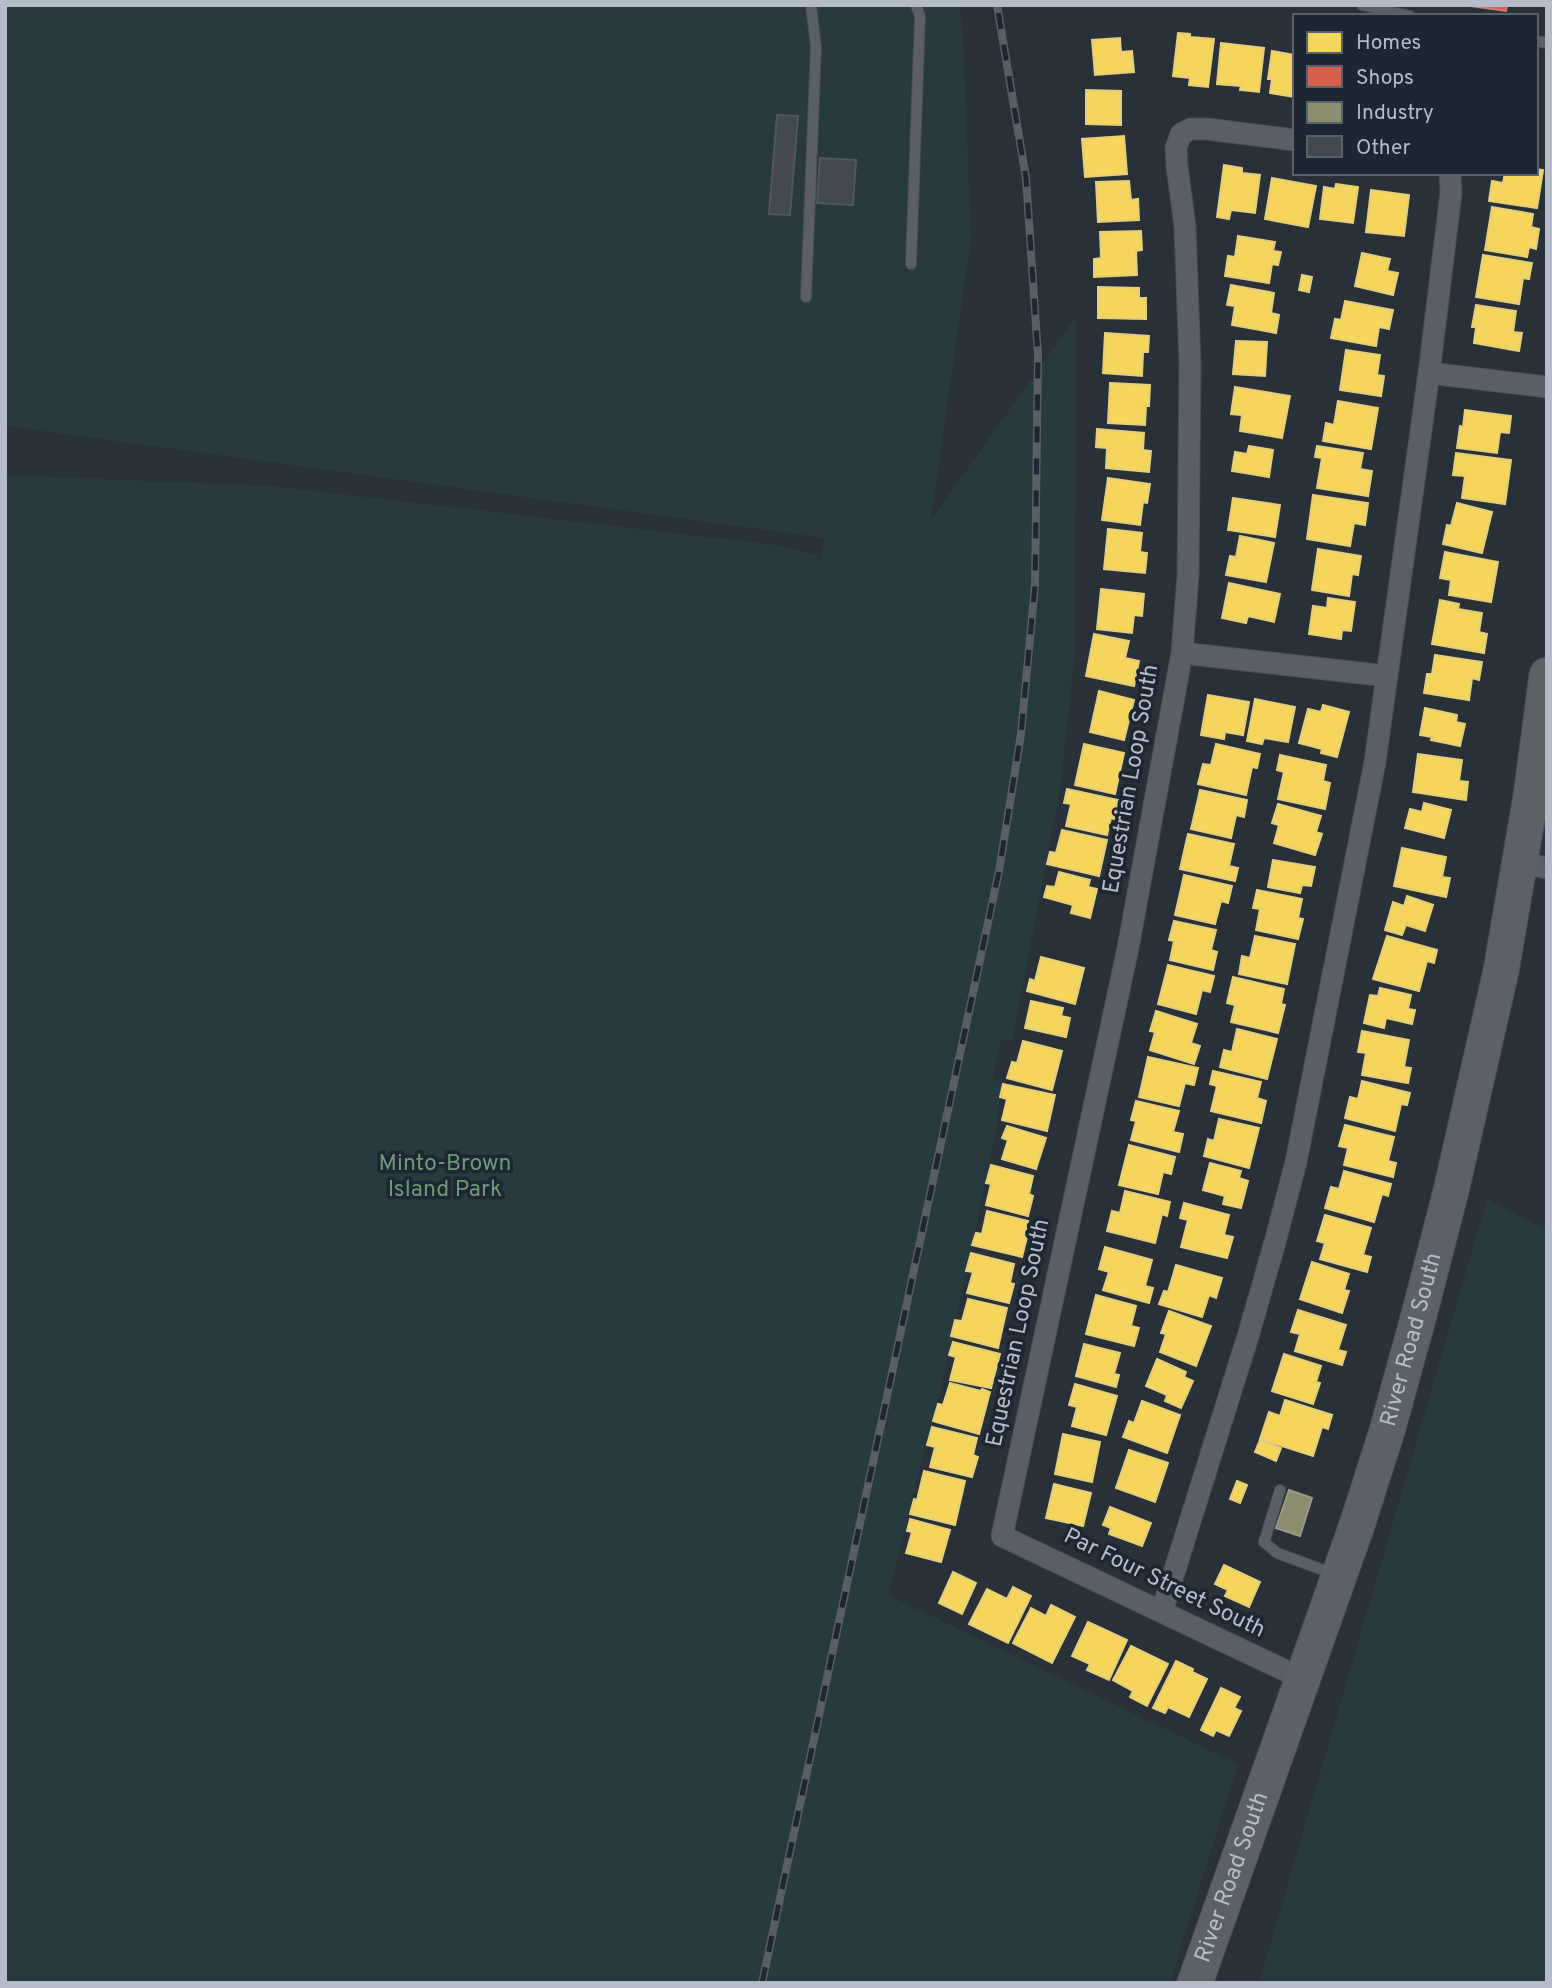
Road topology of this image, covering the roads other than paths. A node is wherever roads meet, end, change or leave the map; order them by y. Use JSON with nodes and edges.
{"nodes":[{"id":1,"x":811,"y":5,"type":"edge"},
{"id":2,"x":916,"y":5,"type":"edge"},
{"id":3,"x":1362,"y":5,"type":"edge"},
{"id":4,"x":1401,"y":14,"type":"edge"},
{"id":5,"x":1293,"y":140,"type":"edge"},
{"id":6,"x":1450,"y":175,"type":"edge"},
{"id":7,"x":911,"y":264,"type":"dead end"},
{"id":8,"x":806,"y":297,"type":"dead end"},
{"id":9,"x":1429,"y":373,"type":"junction"},
{"id":10,"x":1547,"y":387,"type":"edge"},
{"id":11,"x":1182,"y":653,"type":"junction"},
{"id":12,"x":1547,"y":675,"type":"edge"},
{"id":13,"x":1387,"y":676,"type":"junction"},
{"id":14,"x":1534,"y":865,"type":"edge"},
{"id":15,"x":1280,"y":1490,"type":"dead end"},
{"id":16,"x":1002,"y":1536,"type":"joint"},
{"id":17,"x":1340,"y":1576,"type":"junction"},
{"id":18,"x":1162,"y":1611,"type":"junction"},
{"id":19,"x":1303,"y":1679,"type":"junction"},
{"id":20,"x":1195,"y":1983,"type":"edge"}],
"edges":[{"from":1,"to":8,"type":"lane"},
{"from":2,"to":7,"type":"lane"},
{"from":3,"to":4,"type":"lane"},
{"from":5,"to":11,"type":"street","name":"Equestrian Loop South"},
{"from":6,"to":9,"type":"street"},
{"from":9,"to":10,"type":"street"},
{"from":9,"to":13,"type":"street"},
{"from":11,"to":13,"type":"street"},
{"from":11,"to":16,"type":"street","name":"Equestrian Loop South"},
{"from":12,"to":14,"type":"main road","name":"River Road South"},
{"from":13,"to":18,"type":"street"},
{"from":14,"to":17,"type":"main road","name":"River Road South"},
{"from":15,"to":17,"type":"lane"},
{"from":16,"to":18,"type":"street","name":"Par Four Street South"},
{"from":17,"to":19,"type":"main road","name":"River Road South"},
{"from":18,"to":19,"type":"street","name":"Par Four Street South"},
{"from":19,"to":20,"type":"main road","name":"River Road South"}]}
